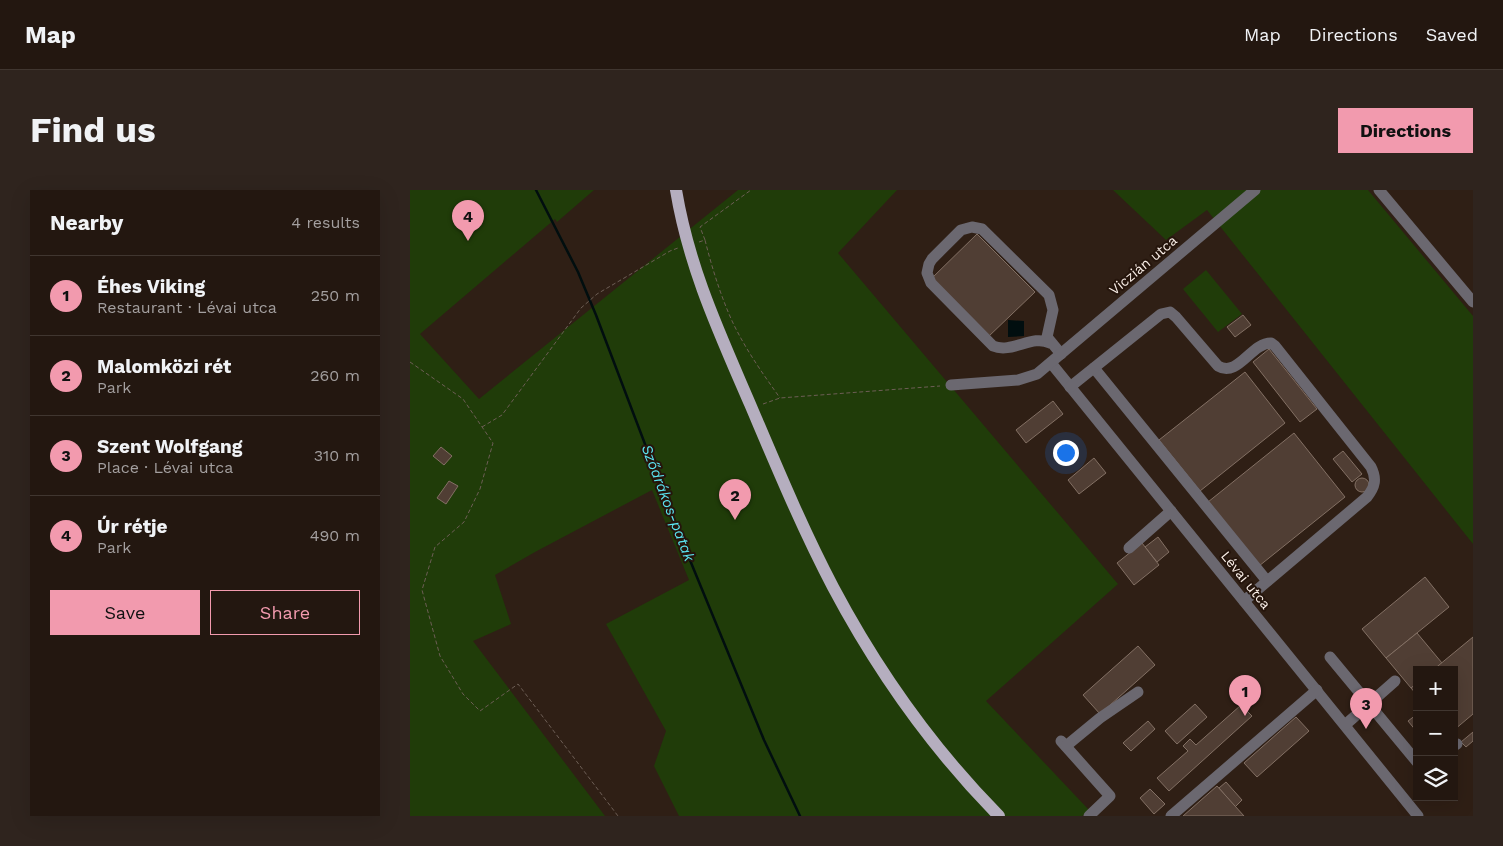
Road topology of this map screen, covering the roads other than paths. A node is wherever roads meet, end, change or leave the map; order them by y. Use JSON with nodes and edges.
{"nodes":[{"id":1,"x":676,"y":190,"type":"edge"},
{"id":2,"x":1255,"y":190,"type":"edge"},
{"id":3,"x":1379,"y":190,"type":"edge"},
{"id":4,"x":1473,"y":302,"type":"edge"},
{"id":5,"x":1050,"y":342,"type":"junction"},
{"id":6,"x":1061,"y":354,"type":"junction"},
{"id":7,"x":1051,"y":363,"type":"junction"},
{"id":8,"x":1094,"y":368,"type":"junction"},
{"id":9,"x":951,"y":385,"type":"road end"},
{"id":10,"x":1070,"y":387,"type":"junction"},
{"id":11,"x":1171,"y":511,"type":"junction"},
{"id":12,"x":1129,"y":548,"type":"dead end"},
{"id":13,"x":1267,"y":581,"type":"junction"},
{"id":14,"x":1244,"y":601,"type":"junction"},
{"id":15,"x":1330,"y":657,"type":"dead end"},
{"id":16,"x":1395,"y":681,"type":"dead end"},
{"id":17,"x":1317,"y":690,"type":"junction"},
{"id":18,"x":1138,"y":692,"type":"dead end"},
{"id":19,"x":1369,"y":704,"type":"junction"},
{"id":20,"x":1345,"y":725,"type":"junction"},
{"id":21,"x":1413,"y":757,"type":"edge"},
{"id":22,"x":999,"y":816,"type":"edge"},
{"id":23,"x":1089,"y":816,"type":"edge"},
{"id":24,"x":1171,"y":816,"type":"edge"},
{"id":25,"x":1418,"y":816,"type":"edge"}],
"edges":[{"from":1,"to":22,"type":"main road"},
{"from":2,"to":6,"type":"street","name":"Viczián utca"},
{"from":3,"to":4,"type":"street"},
{"from":5,"to":5,"type":"street"},
{"from":5,"to":6,"type":"street"},
{"from":6,"to":7,"type":"street","name":"Viczián utca"},
{"from":7,"to":9,"type":"street","name":"Viczián utca"},
{"from":7,"to":10,"type":"street","name":"Lévai utca"},
{"from":8,"to":10,"type":"street"},
{"from":8,"to":13,"type":"street"},
{"from":8,"to":13,"type":"street"},
{"from":10,"to":11,"type":"street","name":"Lévai utca"},
{"from":11,"to":12,"type":"street"},
{"from":11,"to":14,"type":"street","name":"Lévai utca"},
{"from":13,"to":14,"type":"street"},
{"from":14,"to":17,"type":"street","name":"Lévai utca"},
{"from":15,"to":19,"type":"street"},
{"from":16,"to":19,"type":"street"},
{"from":17,"to":20,"type":"street","name":"Lévai utca"},
{"from":17,"to":24,"type":"street"},
{"from":18,"to":23,"type":"street"},
{"from":19,"to":20,"type":"street"},
{"from":19,"to":21,"type":"street"},
{"from":20,"to":25,"type":"street","name":"Lévai utca"}]}
